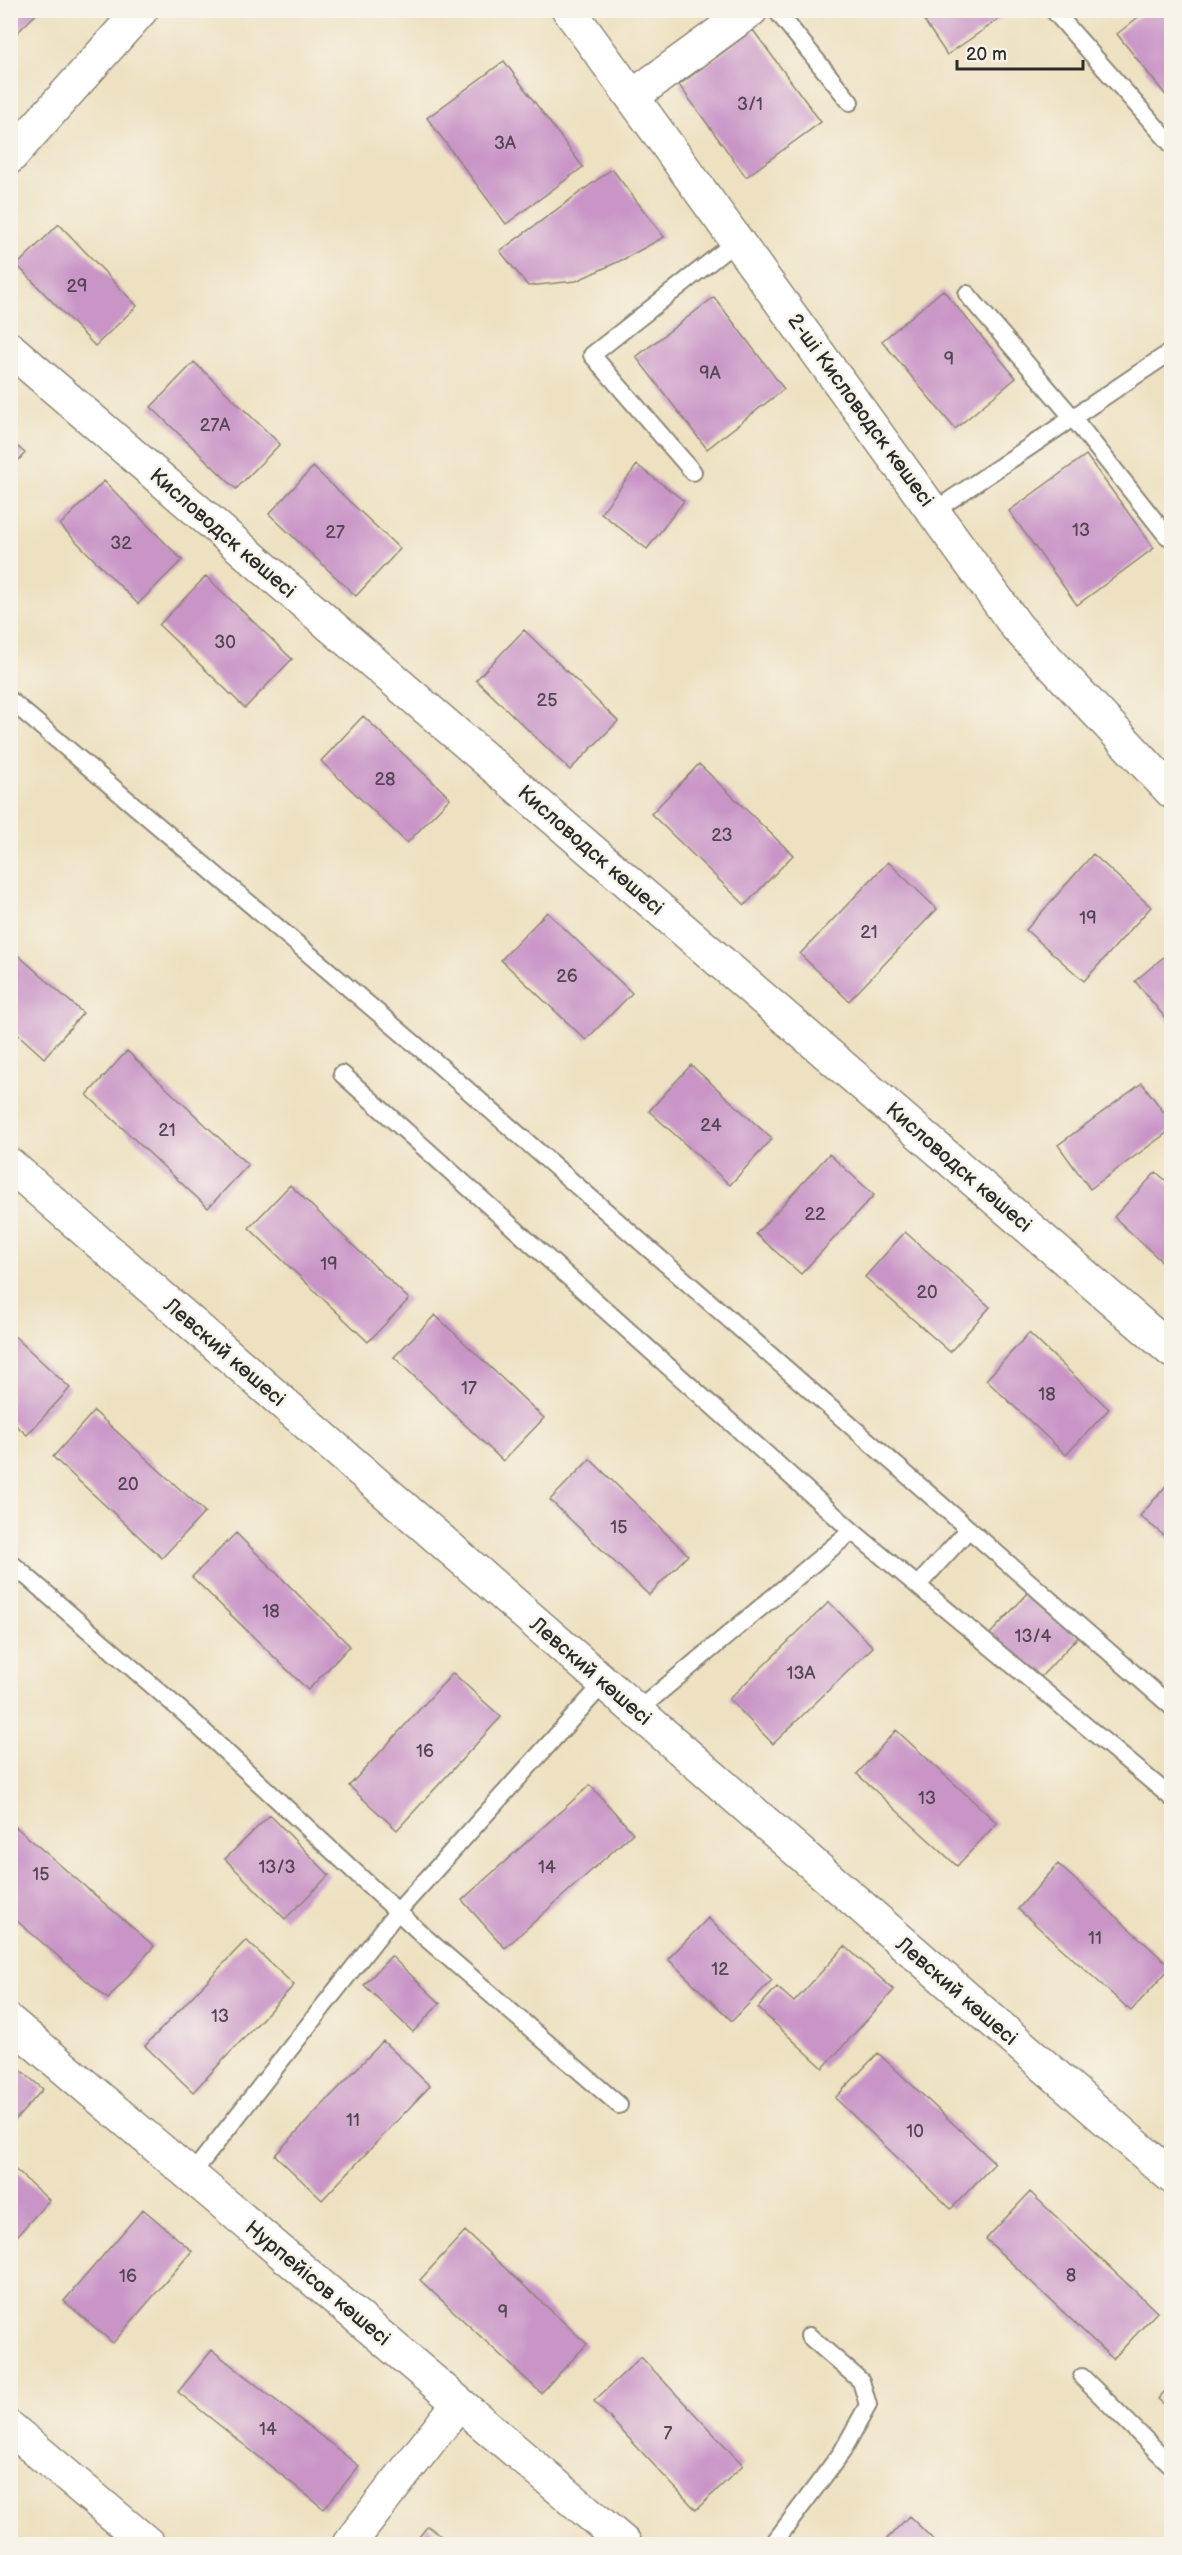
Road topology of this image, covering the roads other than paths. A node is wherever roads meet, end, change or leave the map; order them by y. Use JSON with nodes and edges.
{"nodes":[{"id":1,"x":141,"y":10,"type":"edge"},
{"id":2,"x":569,"y":10,"type":"edge"},
{"id":3,"x":751,"y":10,"type":"edge"},
{"id":4,"x":776,"y":10,"type":"edge"},
{"id":5,"x":1053,"y":10,"type":"edge"},
{"id":6,"x":633,"y":96,"type":"junction"},
{"id":7,"x":850,"y":102,"type":"dead end"},
{"id":8,"x":1172,"y":145,"type":"edge"},
{"id":9,"x":10,"y":157,"type":"edge"},
{"id":10,"x":738,"y":240,"type":"junction"},
{"id":11,"x":967,"y":294,"type":"dead end"},
{"id":12,"x":10,"y":350,"type":"edge"},
{"id":13,"x":1172,"y":351,"type":"edge"},
{"id":14,"x":1073,"y":418,"type":"junction"},
{"id":15,"x":693,"y":472,"type":"dead end"},
{"id":16,"x":934,"y":512,"type":"junction"},
{"id":17,"x":1167,"y":536,"type":"dead end"},
{"id":18,"x":10,"y":700,"type":"edge"},
{"id":19,"x":1172,"y":792,"type":"edge"},
{"id":20,"x":342,"y":1074,"type":"dead end"},
{"id":21,"x":10,"y":1165,"type":"edge"},
{"id":22,"x":1172,"y":1351,"type":"edge"},
{"id":23,"x":969,"y":1529,"type":"junction"},
{"id":24,"x":852,"y":1531,"type":"junction"},
{"id":25,"x":10,"y":1562,"type":"edge"},
{"id":26,"x":918,"y":1585,"type":"junction"},
{"id":27,"x":604,"y":1683,"type":"junction"},
{"id":28,"x":1172,"y":1707,"type":"edge"},
{"id":29,"x":637,"y":1711,"type":"junction"},
{"id":30,"x":1172,"y":1798,"type":"edge"},
{"id":31,"x":398,"y":1911,"type":"junction"},
{"id":32,"x":10,"y":2022,"type":"edge"},
{"id":33,"x":619,"y":2105,"type":"dead end"},
{"id":34,"x":191,"y":2175,"type":"junction"},
{"id":35,"x":1172,"y":2177,"type":"edge"},
{"id":36,"x":809,"y":2336,"type":"dead end"},
{"id":37,"x":1082,"y":2377,"type":"dead end"},
{"id":38,"x":459,"y":2403,"type":"junction"},
{"id":39,"x":10,"y":2428,"type":"edge"},
{"id":40,"x":1172,"y":2466,"type":"edge"},
{"id":41,"x":148,"y":2544,"type":"edge"},
{"id":42,"x":349,"y":2544,"type":"edge"},
{"id":43,"x":625,"y":2544,"type":"edge"},
{"id":44,"x":773,"y":2544,"type":"edge"}],
"edges":[{"from":1,"to":9,"type":"street"},
{"from":2,"to":6,"type":"street","name":"2-ші Кисловодск көшесі"},
{"from":3,"to":6,"type":"street"},
{"from":4,"to":7,"type":"lane"},
{"from":5,"to":8,"type":"lane"},
{"from":6,"to":10,"type":"street","name":"2-ші Кисловодск көшесі"},
{"from":10,"to":15,"type":"lane"},
{"from":10,"to":16,"type":"street","name":"2-ші Кисловодск көшесі"},
{"from":11,"to":14,"type":"lane"},
{"from":12,"to":22,"type":"street","name":"Кисловодск көшесі"},
{"from":13,"to":14,"type":"lane"},
{"from":14,"to":16,"type":"lane"},
{"from":14,"to":17,"type":"lane"},
{"from":16,"to":19,"type":"street","name":"2-ші Кисловодск көшесі"},
{"from":18,"to":23,"type":"lane"},
{"from":20,"to":24,"type":"lane"},
{"from":21,"to":27,"type":"street","name":"Левский көшесі"},
{"from":23,"to":26,"type":"lane"},
{"from":23,"to":28,"type":"lane"},
{"from":24,"to":26,"type":"lane"},
{"from":24,"to":29,"type":"lane"},
{"from":25,"to":31,"type":"lane"},
{"from":26,"to":30,"type":"lane"},
{"from":27,"to":29,"type":"street","name":"Левский көшесі"},
{"from":27,"to":31,"type":"lane"},
{"from":29,"to":35,"type":"street","name":"Левский көшесі"},
{"from":31,"to":33,"type":"lane"},
{"from":31,"to":34,"type":"lane"},
{"from":32,"to":34,"type":"street","name":"Нурпейісов көшесі"},
{"from":34,"to":38,"type":"street","name":"Нурпейісов көшесі"},
{"from":36,"to":44,"type":"lane"},
{"from":37,"to":40,"type":"lane"},
{"from":38,"to":42,"type":"street"},
{"from":38,"to":43,"type":"street","name":"Нурпейісов көшесі"},
{"from":39,"to":41,"type":"street"}]}
